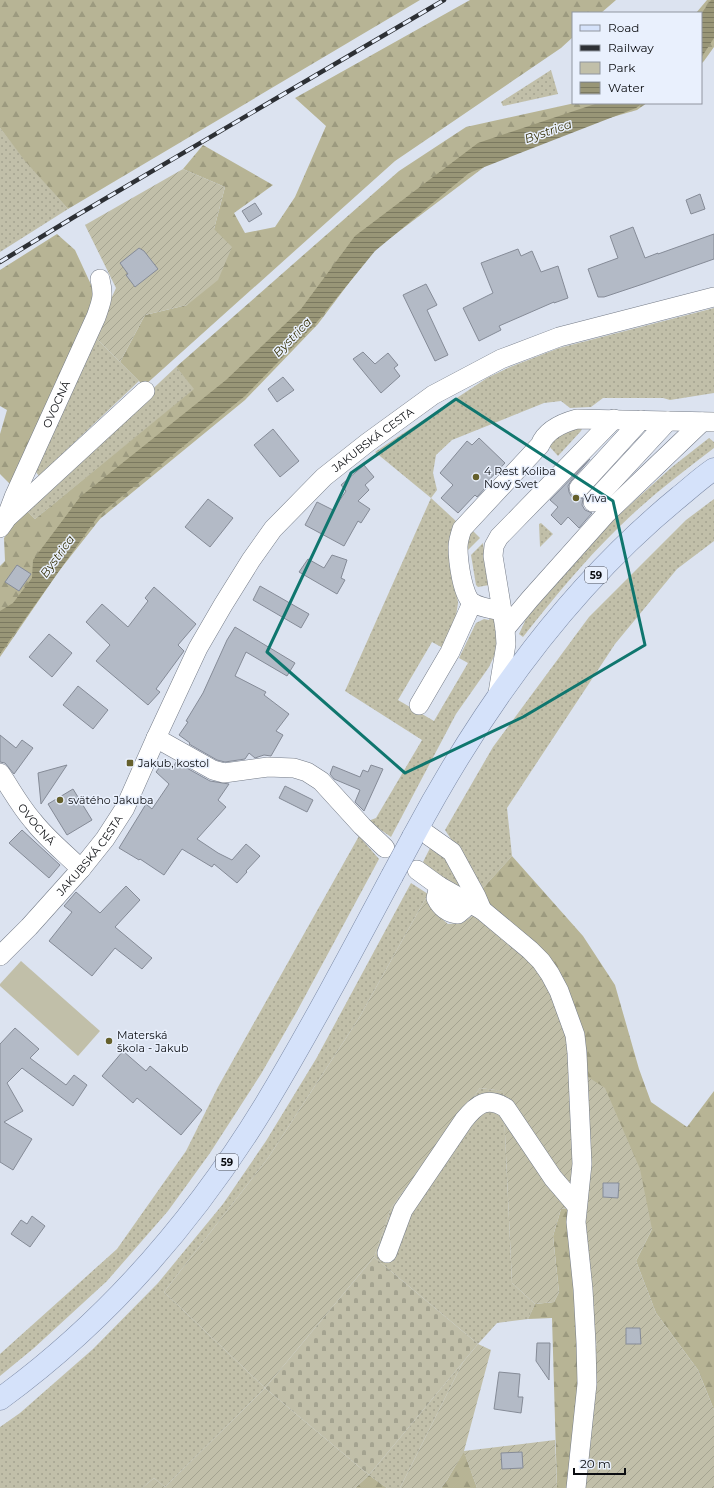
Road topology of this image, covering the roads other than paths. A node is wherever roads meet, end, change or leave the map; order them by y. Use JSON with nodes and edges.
{"nodes":[{"id":1,"x":100,"y":279,"type":"dead end"},
{"id":2,"x":714,"y":297,"type":"edge"},
{"id":3,"x":145,"y":390,"type":"dead end"},
{"id":4,"x":614,"y":419,"type":"junction"},
{"id":5,"x":641,"y":420,"type":"junction"},
{"id":6,"x":668,"y":421,"type":"junction"},
{"id":7,"x":708,"y":422,"type":"edge"},
{"id":8,"x":714,"y":468,"type":"edge"},
{"id":9,"x":563,"y":472,"type":"junction"},
{"id":10,"x":579,"y":488,"type":"junction"},
{"id":11,"x":600,"y":508,"type":"junction"},
{"id":12,"x":2,"y":525,"type":"edge"},
{"id":13,"x":472,"y":603,"type":"junction"},
{"id":14,"x":504,"y":620,"type":"junction"},
{"id":15,"x":497,"y":700,"type":"junction"},
{"id":16,"x":419,"y":705,"type":"dead end"},
{"id":17,"x":156,"y":738,"type":"junction"},
{"id":18,"x":0,"y":773,"type":"edge"},
{"id":19,"x":415,"y":832,"type":"junction"},
{"id":20,"x":385,"y":848,"type":"dead end"},
{"id":21,"x":81,"y":869,"type":"junction"},
{"id":22,"x":417,"y":870,"type":"dead end"},
{"id":23,"x":475,"y":906,"type":"junction"},
{"id":24,"x":0,"y":956,"type":"edge"},
{"id":25,"x":576,"y":1206,"type":"junction"},
{"id":26,"x":387,"y":1254,"type":"dead end"},
{"id":27,"x":0,"y":1399,"type":"edge"},
{"id":28,"x":576,"y":1488,"type":"edge"}],
"edges":[{"from":1,"to":12,"type":"street","name":"OVOCNÁ"},
{"from":2,"to":17,"type":"street","name":"JAKUBSKÁ CESTA"},
{"from":3,"to":12,"type":"street"},
{"from":4,"to":5,"type":"street"},
{"from":4,"to":9,"type":"street"},
{"from":4,"to":13,"type":"street"},
{"from":5,"to":6,"type":"street"},
{"from":5,"to":10,"type":"street"},
{"from":6,"to":7,"type":"street"},
{"from":6,"to":11,"type":"street"},
{"from":7,"to":11,"type":"street"},
{"from":8,"to":15,"type":"main road","number":"59"},
{"from":9,"to":10,"type":"street"},
{"from":9,"to":14,"type":"street"},
{"from":10,"to":11,"type":"street"},
{"from":11,"to":14,"type":"street"},
{"from":13,"to":14,"type":"street"},
{"from":13,"to":16,"type":"street"},
{"from":14,"to":15,"type":"street"},
{"from":15,"to":19,"type":"main road","number":"59"},
{"from":17,"to":20,"type":"street"},
{"from":17,"to":21,"type":"street","name":"JAKUBSKÁ CESTA"},
{"from":18,"to":21,"type":"street","name":"OVOCNÁ"},
{"from":19,"to":23,"type":"street"},
{"from":19,"to":27,"type":"main road","number":"59","bridge":true},
{"from":21,"to":24,"type":"street","name":"JAKUBSKÁ CESTA"},
{"from":22,"to":23,"type":"street"},
{"from":23,"to":25,"type":"street"},
{"from":25,"to":26,"type":"street"},
{"from":25,"to":28,"type":"street"}]}
